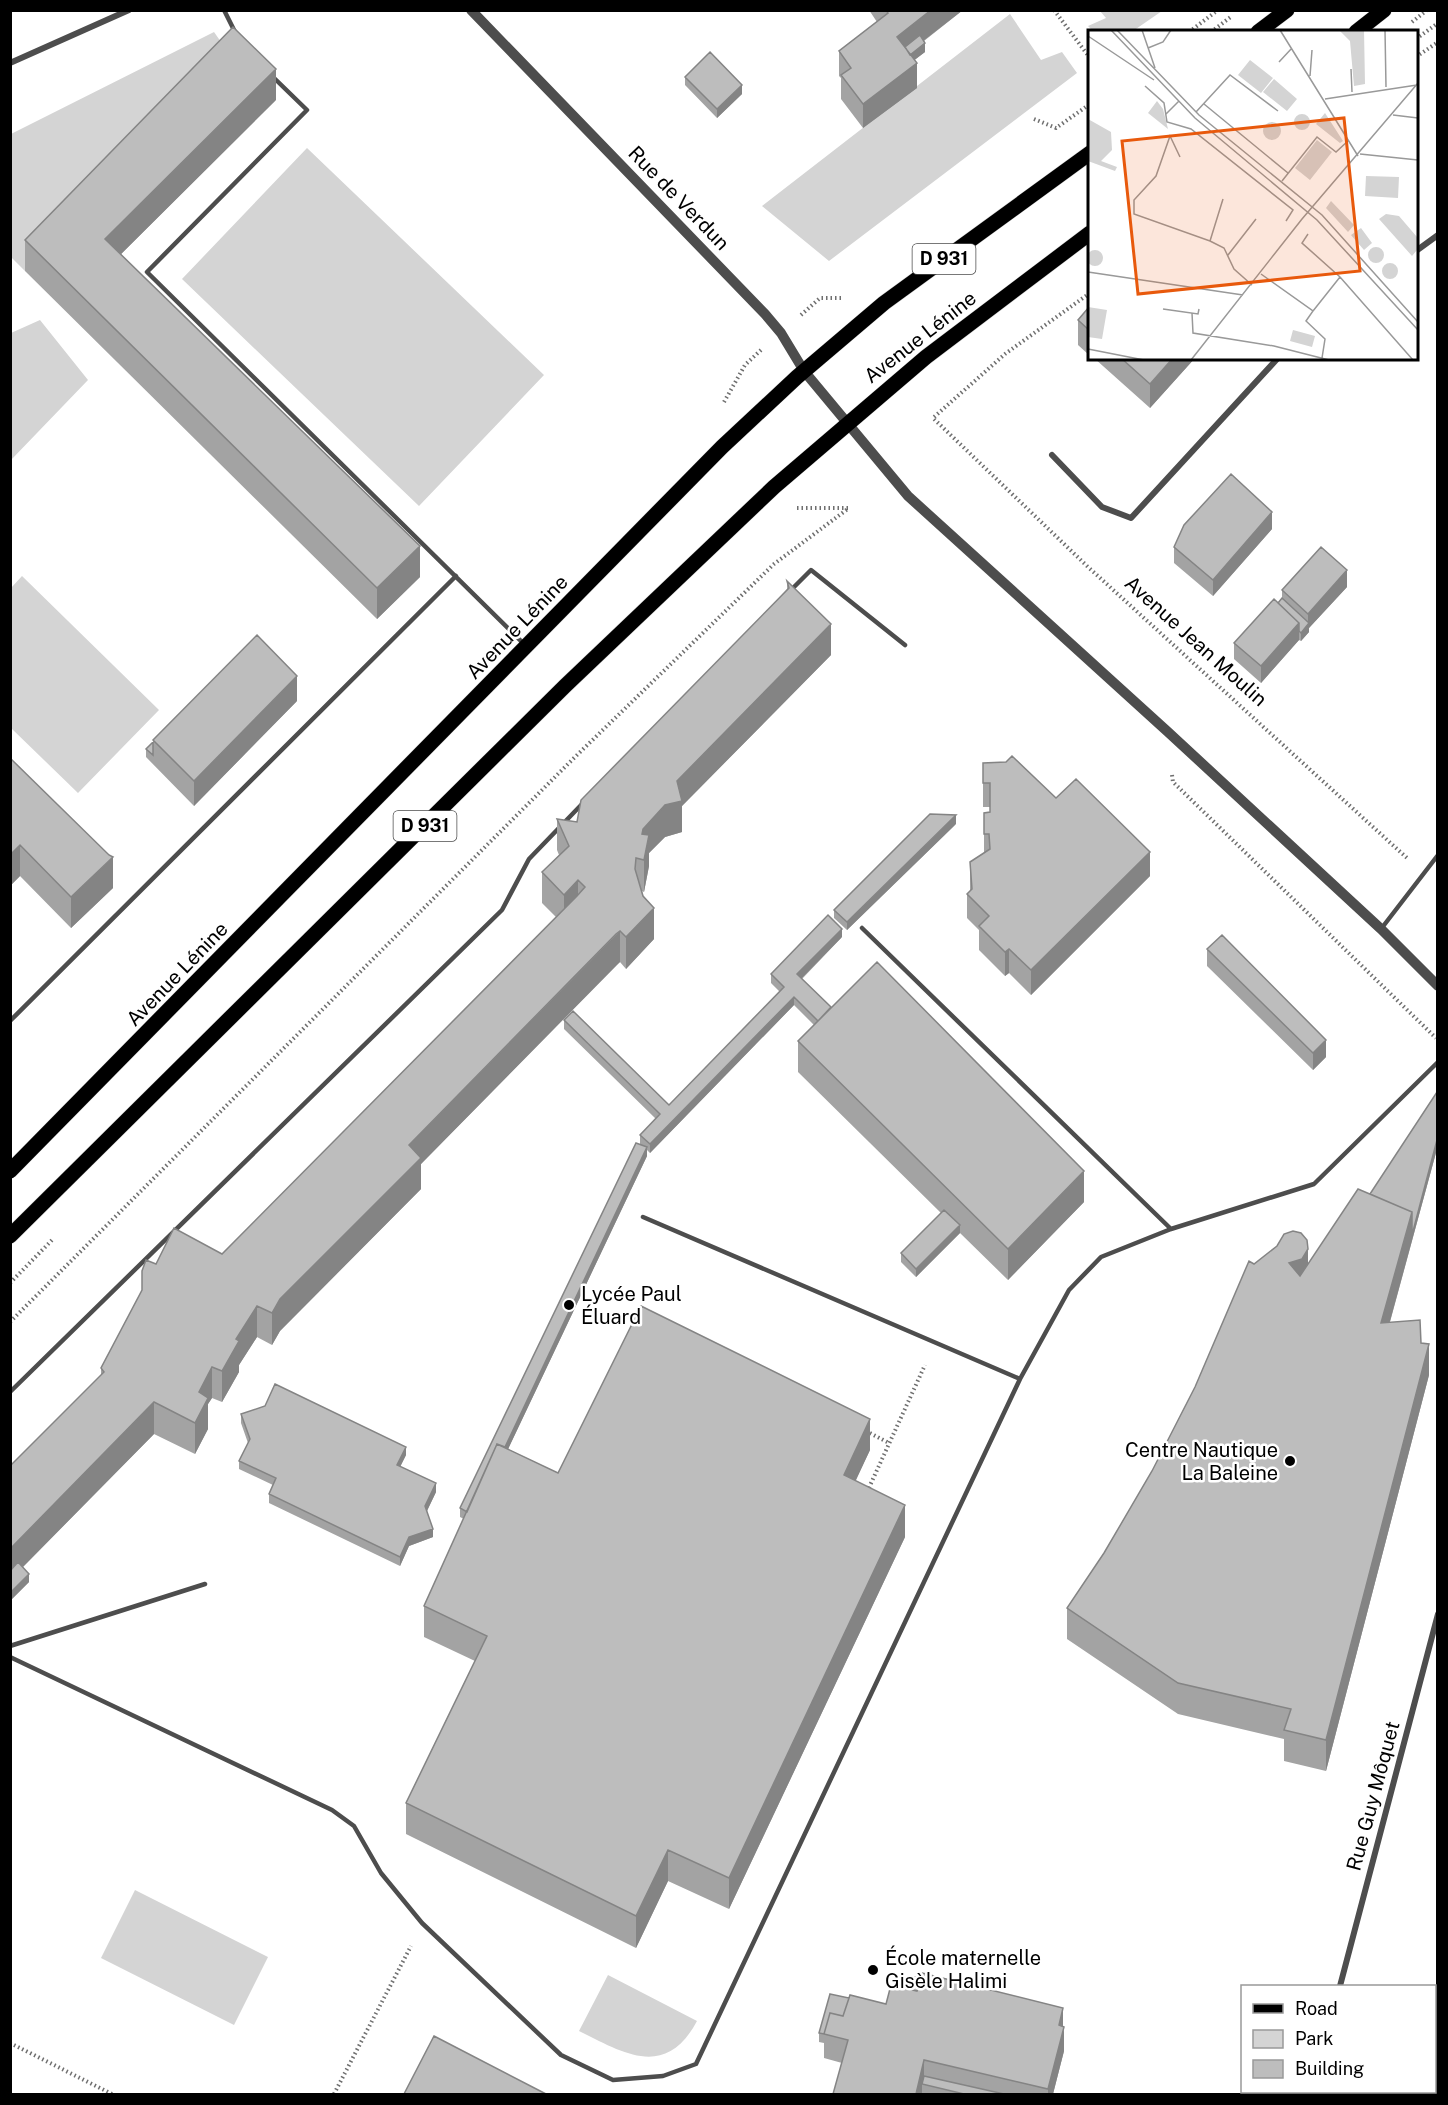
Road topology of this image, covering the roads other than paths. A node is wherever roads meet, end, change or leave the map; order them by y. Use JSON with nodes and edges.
{"nodes":[{"id":1,"x":129,"y":10,"type":"edge"},
{"id":2,"x":224,"y":10,"type":"edge"},
{"id":3,"x":471,"y":10,"type":"edge"},
{"id":4,"x":1287,"y":10,"type":"edge"},
{"id":5,"x":1384,"y":10,"type":"edge"},
{"id":6,"x":1261,"y":30,"type":"edge"},
{"id":7,"x":1359,"y":30,"type":"edge"},
{"id":8,"x":239,"y":39,"type":"edge"},
{"id":9,"x":10,"y":63,"type":"edge"},
{"id":10,"x":268,"y":72,"type":"edge"},
{"id":11,"x":1088,"y":154,"type":"edge"},
{"id":12,"x":1088,"y":234,"type":"edge"},
{"id":13,"x":1437,"y":235,"type":"edge"},
{"id":14,"x":1418,"y":249,"type":"edge"},
{"id":15,"x":1276,"y":360,"type":"edge"},
{"id":16,"x":804,"y":371,"type":"junction"},
{"id":17,"x":846,"y":423,"type":"junction"},
{"id":18,"x":1052,"y":454,"type":"dead end"},
{"id":19,"x":456,"y":576,"type":"junction"},
{"id":20,"x":786,"y":596,"type":"edge"},
{"id":21,"x":905,"y":645,"type":"dead end"},
{"id":22,"x":526,"y":646,"type":"junction"},
{"id":23,"x":587,"y":799,"type":"edge"},
{"id":24,"x":1437,"y":855,"type":"edge"},
{"id":25,"x":862,"y":928,"type":"dead end"},
{"id":26,"x":1381,"y":929,"type":"junction"},
{"id":27,"x":1437,"y":986,"type":"edge"},
{"id":28,"x":10,"y":1021,"type":"edge"},
{"id":29,"x":1437,"y":1062,"type":"edge"},
{"id":30,"x":10,"y":1172,"type":"edge"},
{"id":31,"x":643,"y":1217,"type":"dead end"},
{"id":32,"x":1171,"y":1229,"type":"junction"},
{"id":33,"x":10,"y":1236,"type":"edge"},
{"id":34,"x":1020,"y":1378,"type":"junction"},
{"id":35,"x":10,"y":1392,"type":"edge"},
{"id":36,"x":206,"y":1584,"type":"dead end"},
{"id":37,"x":1437,"y":1614,"type":"edge"},
{"id":38,"x":10,"y":1646,"type":"edge"},
{"id":39,"x":10,"y":1657,"type":"edge"},
{"id":40,"x":1340,"y":1985,"type":"edge"}],
"edges":[{"from":1,"to":9,"type":"street"},
{"from":2,"to":8,"type":"lane"},
{"from":3,"to":16,"type":"street","name":"Rue de Verdun"},
{"from":4,"to":6,"type":"main road"},
{"from":5,"to":7,"type":"main road"},
{"from":10,"to":19,"type":"lane"},
{"from":11,"to":16,"type":"main road","name":"Avenue Lénine","number":"D 931"},
{"from":12,"to":17,"type":"main road","name":"Avenue Lénine","number":"D 931"},
{"from":13,"to":14,"type":"street"},
{"from":15,"to":18,"type":"street"},
{"from":16,"to":17,"type":"street","name":"Rue de Verdun"},
{"from":16,"to":22,"type":"main road","name":"Avenue Lénine","number":"D 931"},
{"from":17,"to":26,"type":"street"},
{"from":17,"to":33,"type":"main road","name":"Avenue Lénine","number":"D 931"},
{"from":19,"to":22,"type":"lane"},
{"from":19,"to":28,"type":"lane"},
{"from":20,"to":21,"type":"lane"},
{"from":22,"to":30,"type":"main road","name":"Avenue Lénine","number":"D 931"},
{"from":23,"to":35,"type":"lane"},
{"from":24,"to":26,"type":"lane"},
{"from":25,"to":32,"type":"lane"},
{"from":26,"to":27,"type":"street"},
{"from":29,"to":32,"type":"lane"},
{"from":31,"to":34,"type":"lane"},
{"from":32,"to":34,"type":"lane"},
{"from":34,"to":39,"type":"lane"},
{"from":36,"to":38,"type":"lane"},
{"from":37,"to":40,"type":"street","name":"Rue Guy Môquet"}]}
